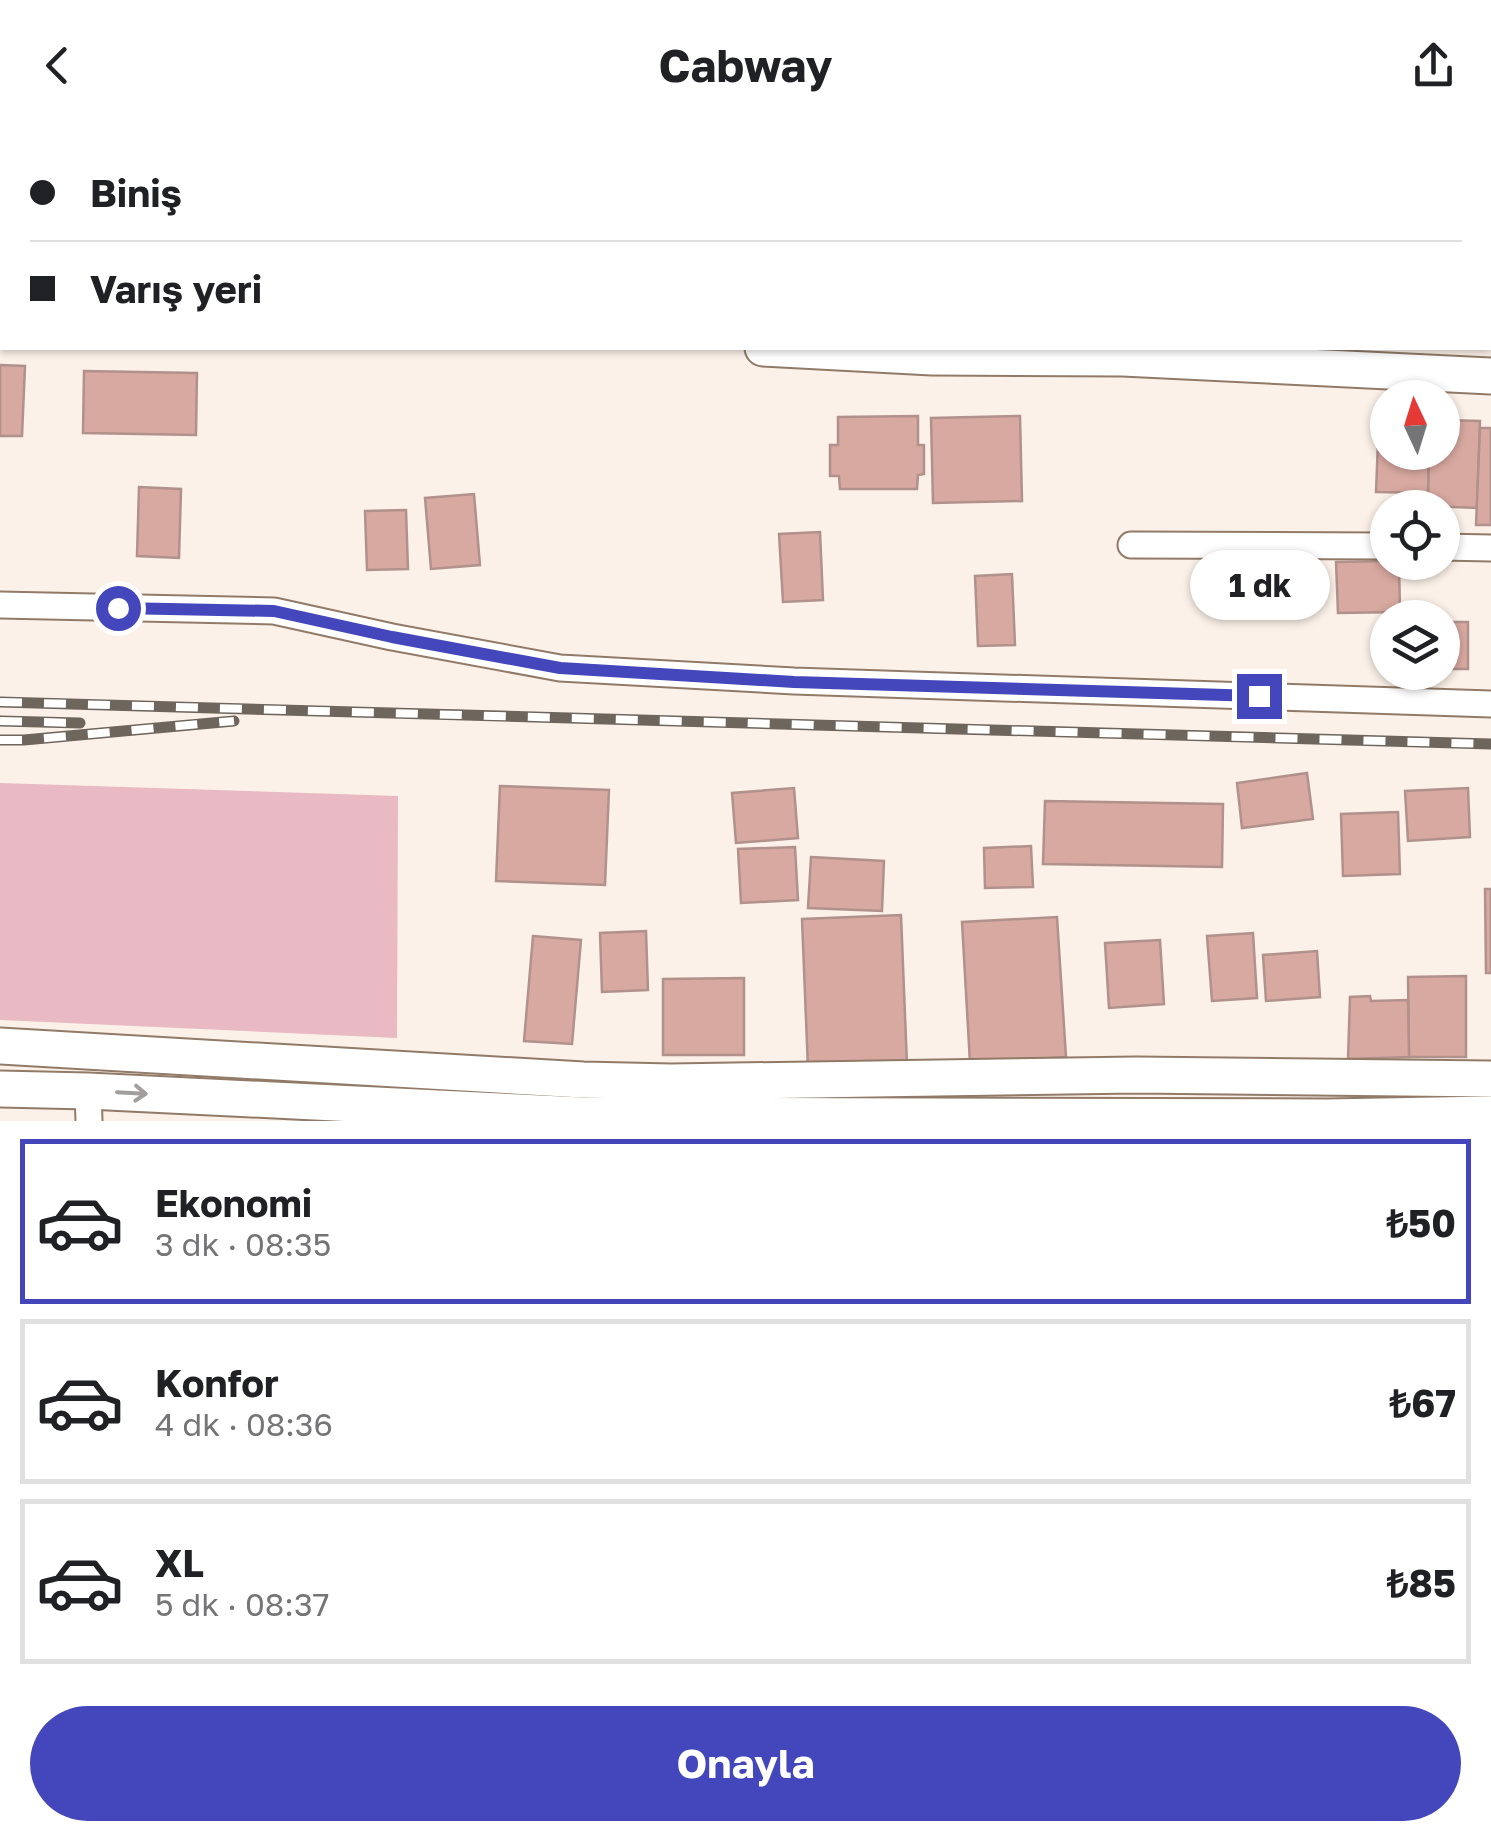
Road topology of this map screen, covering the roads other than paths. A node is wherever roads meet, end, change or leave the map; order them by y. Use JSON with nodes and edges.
{"nodes":[{"id":1,"x":800,"y":350,"type":"edge"},
{"id":2,"x":1002,"y":352,"type":"edge"},
{"id":3,"x":1314,"y":357,"type":"edge"},
{"id":4,"x":1491,"y":376,"type":"edge"},
{"id":5,"x":1131,"y":544,"type":"dead end"},
{"id":6,"x":1370,"y":546,"type":"edge"},
{"id":7,"x":1460,"y":547,"type":"edge"},
{"id":8,"x":1491,"y":548,"type":"edge"},
{"id":9,"x":0,"y":605,"type":"edge"},
{"id":10,"x":1491,"y":704,"type":"edge"},
{"id":11,"x":0,"y":1046,"type":"edge"},
{"id":12,"x":1136,"y":1075,"type":"junction"},
{"id":13,"x":1491,"y":1079,"type":"edge"},
{"id":14,"x":0,"y":1089,"type":"edge"},
{"id":15,"x":88,"y":1106,"type":"edge"},
{"id":16,"x":582,"y":1106,"type":"edge"},
{"id":17,"x":1491,"y":1114,"type":"edge"},
{"id":18,"x":1138,"y":1118,"type":"edge"}],
"edges":[{"from":1,"to":2,"type":"street"},
{"from":2,"to":3,"type":"street"},
{"from":3,"to":4,"type":"street"},
{"from":5,"to":6,"type":"street"},
{"from":7,"to":8,"type":"street"},
{"from":9,"to":10,"type":"street"},
{"from":11,"to":16,"type":"street"},
{"from":12,"to":13,"type":"street"},
{"from":12,"to":16,"type":"street"},
{"from":12,"to":18,"type":"street"},
{"from":14,"to":15,"type":"street"},
{"from":15,"to":16,"type":"street","one_way":true},
{"from":16,"to":18,"type":"street"},
{"from":17,"to":18,"type":"street"}]}
